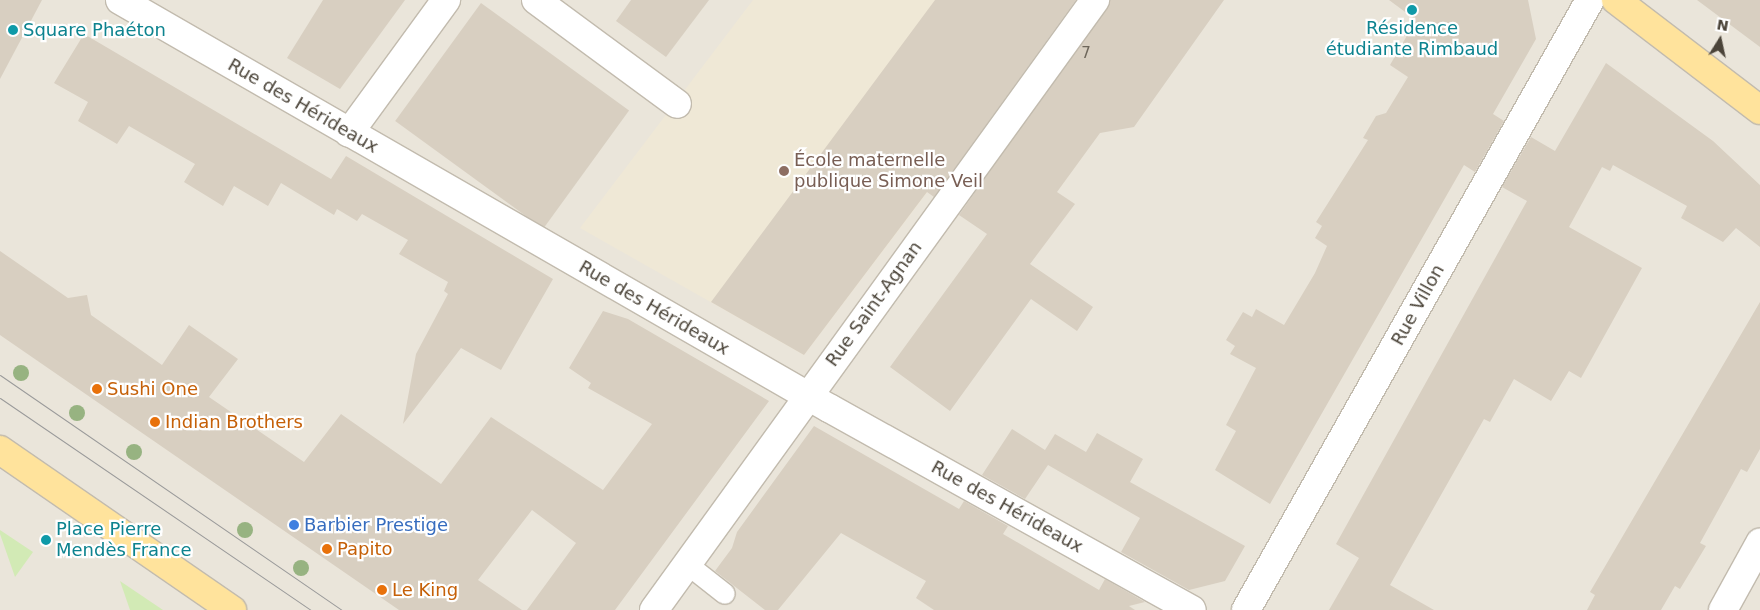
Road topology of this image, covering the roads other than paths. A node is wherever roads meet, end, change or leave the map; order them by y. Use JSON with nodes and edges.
{"nodes":[{"id":1,"x":120,"y":0,"type":"edge"},
{"id":2,"x":446,"y":0,"type":"edge"},
{"id":3,"x":536,"y":0,"type":"edge"},
{"id":4,"x":1095,"y":0,"type":"edge"},
{"id":5,"x":1590,"y":0,"type":"edge"},
{"id":6,"x":1616,"y":0,"type":"edge"},
{"id":7,"x":677,"y":104,"type":"dead end"},
{"id":8,"x":1760,"y":110,"type":"edge"},
{"id":9,"x":349,"y":132,"type":"junction"},
{"id":10,"x":807,"y":396,"type":"junction"},
{"id":11,"x":0,"y":450,"type":"edge"},
{"id":12,"x":1760,"y":543,"type":"edge"},
{"id":13,"x":687,"y":564,"type":"junction"},
{"id":14,"x":725,"y":594,"type":"dead end"},
{"id":15,"x":232,"y":610,"type":"edge"},
{"id":16,"x":654,"y":610,"type":"edge"},
{"id":17,"x":1192,"y":610,"type":"edge"},
{"id":18,"x":1246,"y":610,"type":"edge"},
{"id":19,"x":1723,"y":610,"type":"edge"}],
"edges":[{"from":1,"to":9,"type":"street","name":"Rue des Hérideaux"},
{"from":2,"to":9,"type":"street"},
{"from":3,"to":7,"type":"street"},
{"from":4,"to":10,"type":"street","name":"Rue Saint-Agnan"},
{"from":5,"to":18,"type":"street","name":"Rue Villon"},
{"from":6,"to":8,"type":"main road"},
{"from":9,"to":10,"type":"street","name":"Rue des Hérideaux"},
{"from":10,"to":13,"type":"street","name":"Rue Saint-Agnan"},
{"from":10,"to":17,"type":"street","name":"Rue des Hérideaux"},
{"from":11,"to":15,"type":"main road"},
{"from":12,"to":19,"type":"street"},
{"from":13,"to":14,"type":"lane"},
{"from":13,"to":16,"type":"street","name":"Rue Saint-Agnan"}]}
